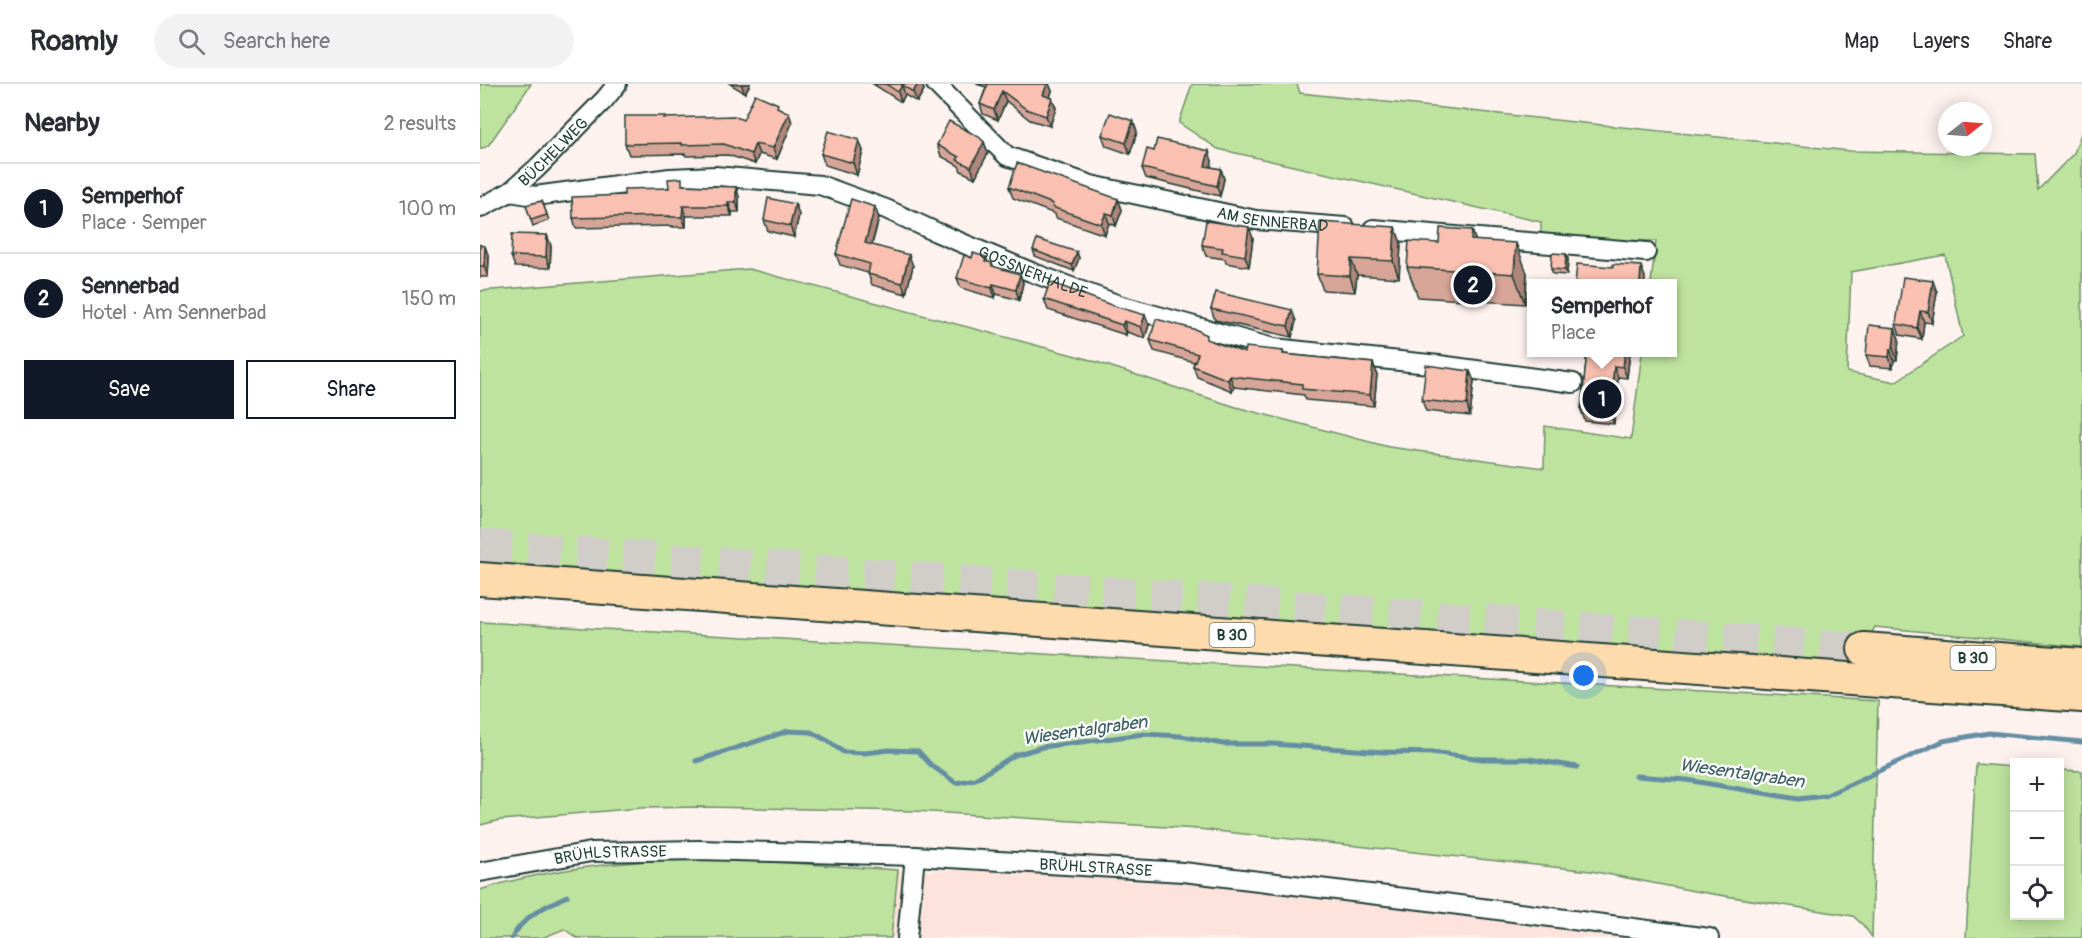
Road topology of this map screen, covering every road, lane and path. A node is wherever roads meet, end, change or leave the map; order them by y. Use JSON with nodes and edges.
{"nodes":[{"id":1,"x":617,"y":84,"type":"edge"},
{"id":2,"x":936,"y":84,"type":"edge"},
{"id":3,"x":510,"y":192,"type":"junction"},
{"id":4,"x":480,"y":208,"type":"edge"},
{"id":5,"x":1646,"y":252,"type":"dead end"},
{"id":6,"x":1566,"y":382,"type":"dead end"},
{"id":7,"x":480,"y":579,"type":"edge"},
{"id":8,"x":1864,"y":649,"type":"tunnel mouth"},
{"id":9,"x":2082,"y":665,"type":"edge"},
{"id":10,"x":2082,"y":696,"type":"edge"},
{"id":11,"x":915,"y":856,"type":"junction"},
{"id":12,"x":480,"y":872,"type":"edge"},
{"id":13,"x":907,"y":938,"type":"edge"},
{"id":14,"x":1709,"y":938,"type":"edge"}],
"edges":[{"from":1,"to":3,"type":"street","name":"BÜCHELWEG"},
{"from":2,"to":5,"type":"street","name":"AM SENNERBAD"},
{"from":3,"to":4,"type":"street","name":"BÜCHELWEG"},
{"from":3,"to":6,"type":"street","name":"GOSSNERHALDE"},
{"from":7,"to":10,"type":"highway","number":"B 30"},
{"from":8,"to":9,"type":"highway","number":"B 30"},
{"from":11,"to":12,"type":"street","name":"BRÜHLSTRASSE"},
{"from":11,"to":13,"type":"street"},
{"from":11,"to":14,"type":"street","name":"BRÜHLSTRASSE"}]}
